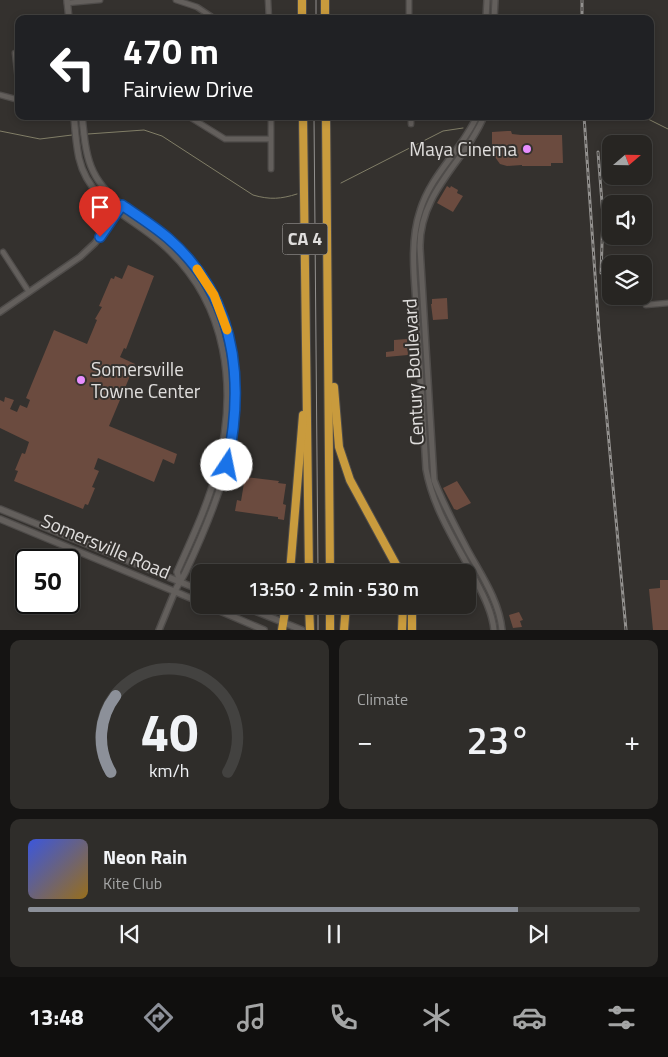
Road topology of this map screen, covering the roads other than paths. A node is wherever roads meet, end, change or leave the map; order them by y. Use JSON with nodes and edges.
{"nodes":[{"id":1,"x":100,"y":0,"type":"edge"},
{"id":2,"x":176,"y":0,"type":"edge"},
{"id":3,"x":268,"y":0,"type":"edge"},
{"id":4,"x":302,"y":0,"type":"edge"},
{"id":5,"x":325,"y":0,"type":"edge"},
{"id":6,"x":409,"y":0,"type":"edge"},
{"id":7,"x":487,"y":0,"type":"edge"},
{"id":8,"x":495,"y":0,"type":"edge"},
{"id":9,"x":67,"y":2,"type":"edge"},
{"id":10,"x":69,"y":15,"type":"edge"},
{"id":11,"x":209,"y":15,"type":"edge"},
{"id":12,"x":269,"y":15,"type":"edge"},
{"id":13,"x":302,"y":15,"type":"edge"},
{"id":14,"x":325,"y":15,"type":"edge"},
{"id":15,"x":409,"y":15,"type":"edge"},
{"id":16,"x":486,"y":15,"type":"edge"},
{"id":17,"x":494,"y":15,"type":"edge"},
{"id":18,"x":0,"y":95,"type":"edge"},
{"id":19,"x":15,"y":99,"type":"edge"},
{"id":20,"x":74,"y":120,"type":"edge"},
{"id":21,"x":82,"y":120,"type":"edge"},
{"id":22,"x":194,"y":120,"type":"edge"},
{"id":23,"x":271,"y":120,"type":"edge"},
{"id":24,"x":303,"y":120,"type":"edge"},
{"id":25,"x":326,"y":120,"type":"edge"},
{"id":26,"x":411,"y":120,"type":"edge"},
{"id":27,"x":475,"y":120,"type":"edge"},
{"id":28,"x":482,"y":120,"type":"edge"},
{"id":29,"x":411,"y":124,"type":"dead end"},
{"id":30,"x":270,"y":139,"type":"junction"},
{"id":31,"x":271,"y":170,"type":"dead end"},
{"id":32,"x":122,"y":205,"type":"junction"},
{"id":33,"x":131,"y":211,"type":"joint"},
{"id":34,"x":118,"y":212,"type":"junction"},
{"id":35,"x":3,"y":252,"type":"dead end"},
{"id":36,"x":29,"y":292,"type":"junction"},
{"id":37,"x":668,"y":304,"type":"edge"},
{"id":38,"x":646,"y":306,"type":"dead end"},
{"id":39,"x":0,"y":312,"type":"edge"},
{"id":40,"x":329,"y":340,"type":"junction"},
{"id":41,"x":306,"y":361,"type":"junction"},
{"id":42,"x":204,"y":507,"type":"junction"},
{"id":43,"x":0,"y":509,"type":"edge"},
{"id":44,"x":211,"y":510,"type":"junction"},
{"id":45,"x":0,"y":518,"type":"edge"},
{"id":46,"x":291,"y":564,"type":"edge"},
{"id":47,"x":309,"y":564,"type":"edge"},
{"id":48,"x":330,"y":564,"type":"edge"},
{"id":49,"x":395,"y":564,"type":"edge"},
{"id":50,"x":180,"y":581,"type":"junction"},
{"id":51,"x":191,"y":586,"type":"edge"},
{"id":52,"x":175,"y":591,"type":"junction"},
{"id":53,"x":191,"y":598,"type":"edge"},
{"id":54,"x":227,"y":614,"type":"edge"},
{"id":55,"x":258,"y":614,"type":"edge"},
{"id":56,"x":310,"y":614,"type":"edge"},
{"id":57,"x":330,"y":614,"type":"edge"},
{"id":58,"x":345,"y":614,"type":"edge"},
{"id":59,"x":403,"y":614,"type":"edge"},
{"id":60,"x":412,"y":614,"type":"edge"},
{"id":61,"x":283,"y":626,"type":"edge"},
{"id":62,"x":330,"y":628,"type":"edge"},
{"id":63,"x":159,"y":630,"type":"edge"},
{"id":64,"x":264,"y":630,"type":"edge"},
{"id":65,"x":302,"y":630,"type":"edge"},
{"id":66,"x":310,"y":630,"type":"edge"},
{"id":67,"x":344,"y":630,"type":"edge"},
{"id":68,"x":402,"y":630,"type":"edge"},
{"id":69,"x":412,"y":630,"type":"edge"},
{"id":70,"x":494,"y":630,"type":"edge"},
{"id":71,"x":502,"y":630,"type":"edge"}],
"edges":[{"from":1,"to":9,"type":"street"},
{"from":2,"to":11,"type":"street"},
{"from":3,"to":12,"type":"street"},
{"from":4,"to":13,"type":"highway"},
{"from":5,"to":14,"type":"highway"},
{"from":6,"to":15,"type":"street"},
{"from":7,"to":16,"type":"street"},
{"from":8,"to":17,"type":"street"},
{"from":9,"to":10,"type":"main road"},
{"from":18,"to":19,"type":"street"},
{"from":20,"to":34,"type":"main road"},
{"from":21,"to":32,"type":"main road"},
{"from":22,"to":30,"type":"street"},
{"from":23,"to":30,"type":"street"},
{"from":24,"to":41,"type":"highway","number":"CA 4"},
{"from":25,"to":40,"type":"highway","number":"CA 4"},
{"from":26,"to":29,"type":"street"},
{"from":27,"to":70,"type":"street","name":"Century Boulevard"},
{"from":28,"to":71,"type":"street","name":"Century Boulevard"},
{"from":30,"to":31,"type":"street"},
{"from":32,"to":33,"type":"street"},
{"from":32,"to":34,"type":"street"},
{"from":33,"to":44,"type":"main road"},
{"from":34,"to":36,"type":"street"},
{"from":34,"to":42,"type":"main road"},
{"from":35,"to":36,"type":"street"},
{"from":36,"to":39,"type":"street"},
{"from":37,"to":38,"type":"street"},
{"from":40,"to":48,"type":"highway","number":"CA 4"},
{"from":40,"to":49,"type":"highway"},
{"from":41,"to":46,"type":"highway"},
{"from":41,"to":47,"type":"highway","number":"CA 4"},
{"from":42,"to":44,"type":"main road"},
{"from":42,"to":50,"type":"main road"},
{"from":43,"to":50,"type":"main road","name":"Somersville Road"},
{"from":44,"to":50,"type":"main road"},
{"from":45,"to":52,"type":"main road","name":"Somersville Road"},
{"from":50,"to":51,"type":"main road","name":"Somersville Road"},
{"from":50,"to":52,"type":"main road"},
{"from":52,"to":53,"type":"main road","name":"Somersville Road"},
{"from":52,"to":63,"type":"street"},
{"from":54,"to":64,"type":"main road"},
{"from":55,"to":61,"type":"main road"},
{"from":56,"to":66,"type":"highway"},
{"from":57,"to":62,"type":"highway"},
{"from":58,"to":67,"type":"highway"},
{"from":59,"to":68,"type":"highway"},
{"from":60,"to":69,"type":"highway"},
{"from":61,"to":65,"type":"main road"}]}
